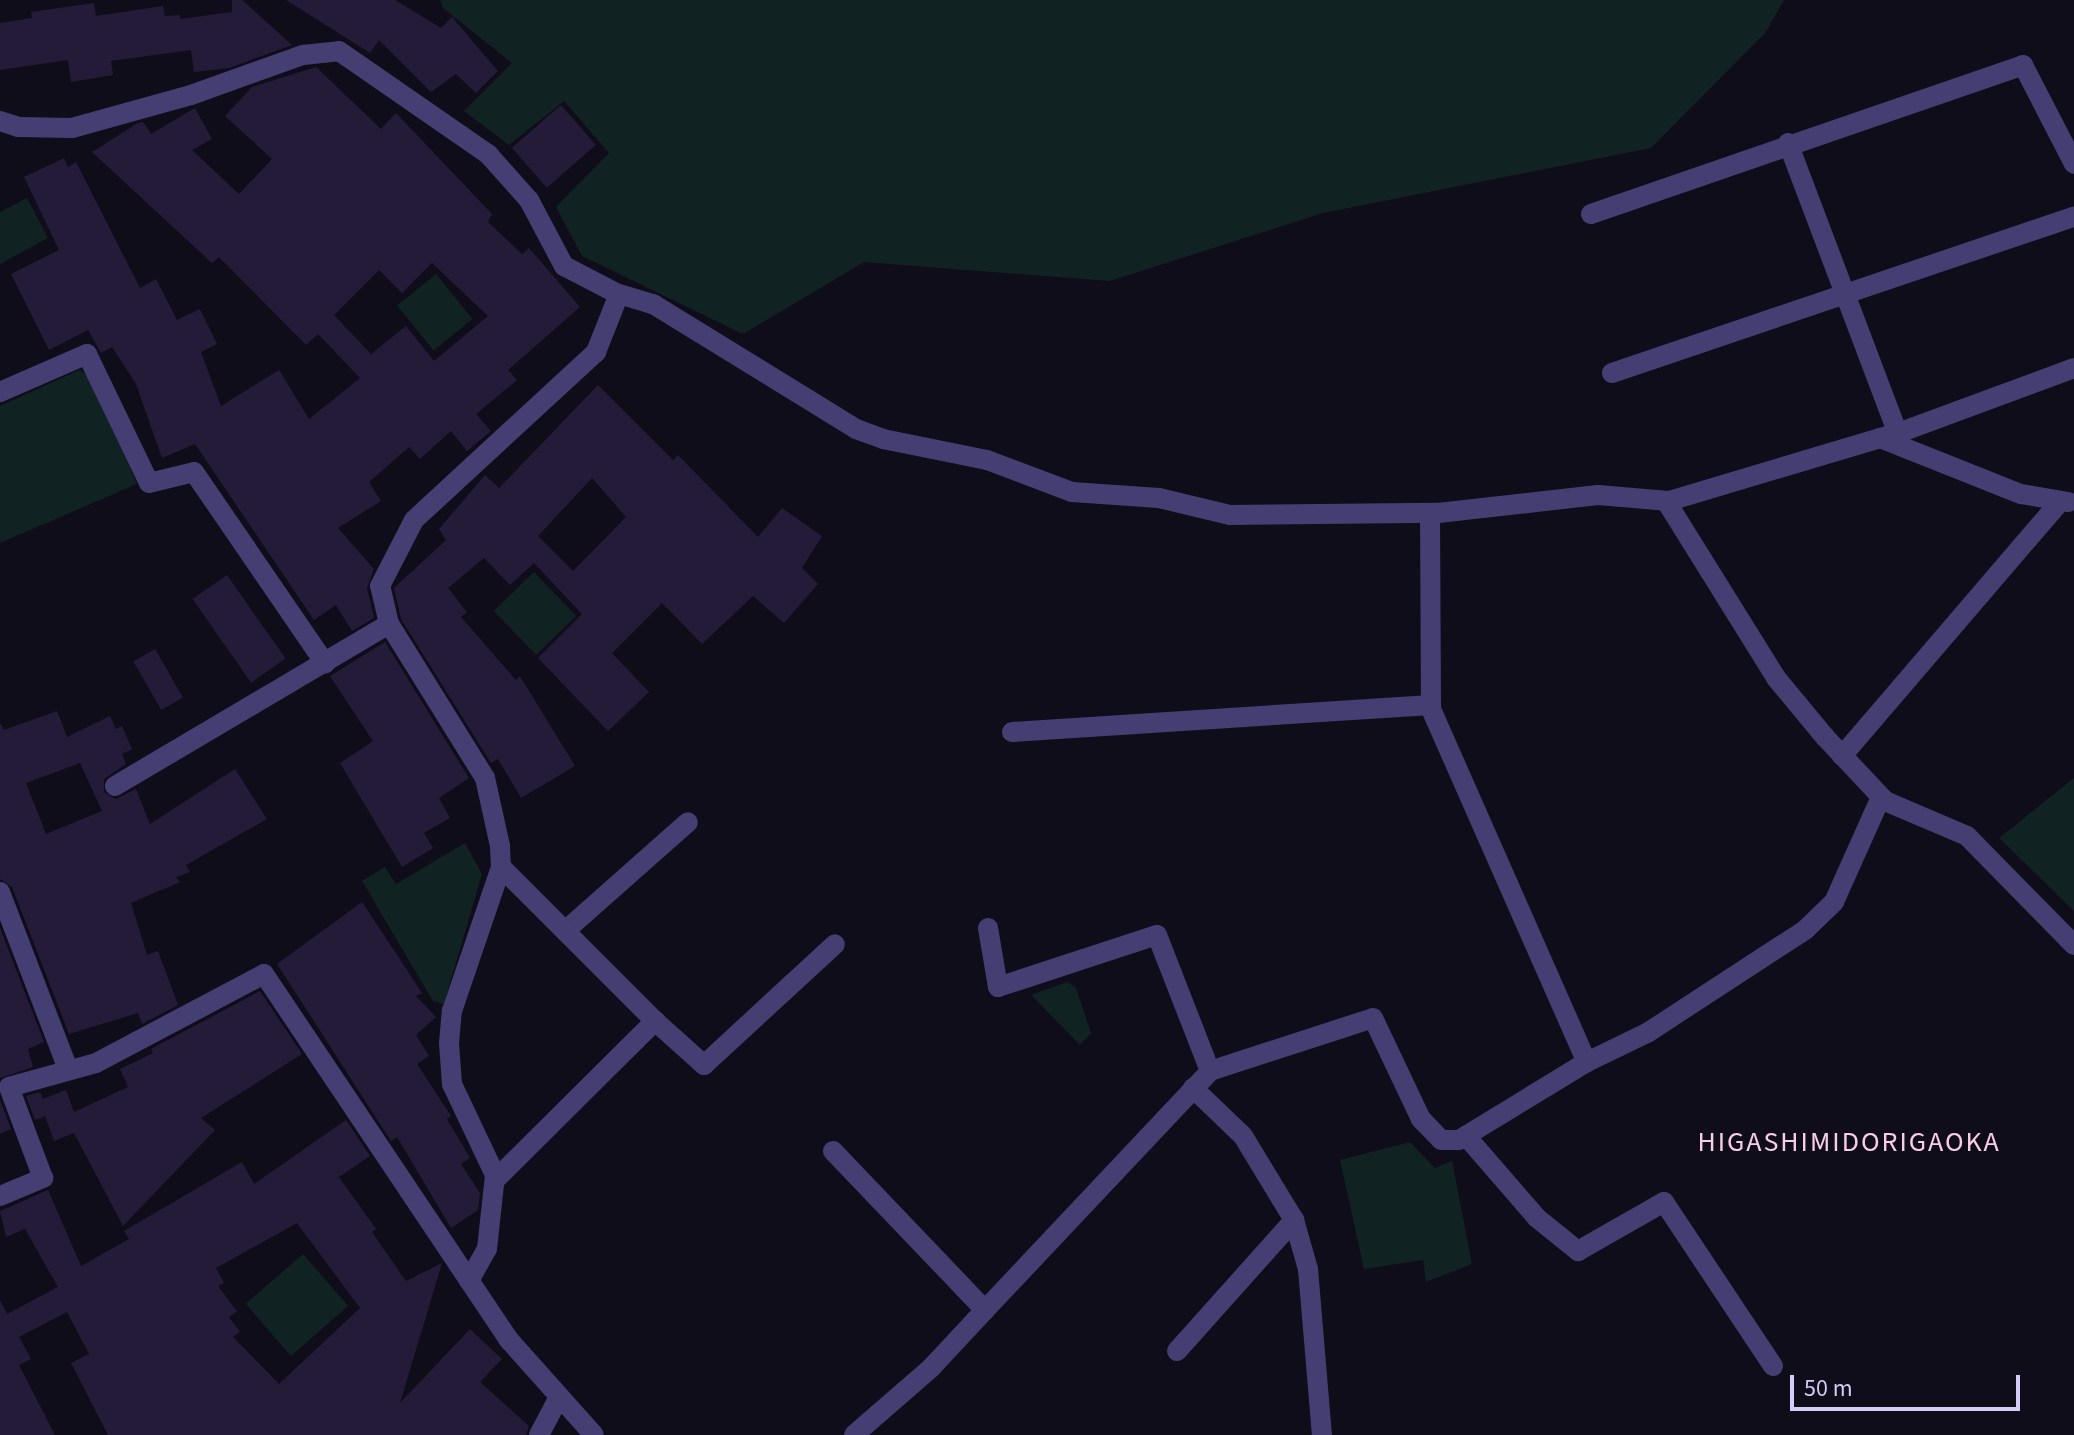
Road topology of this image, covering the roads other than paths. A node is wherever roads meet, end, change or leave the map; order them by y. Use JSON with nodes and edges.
{"nodes":[{"id":1,"x":0,"y":121,"type":"edge"},
{"id":2,"x":1788,"y":143,"type":"junction"},
{"id":3,"x":2074,"y":164,"type":"edge"},
{"id":4,"x":1591,"y":214,"type":"dead end"},
{"id":5,"x":2074,"y":217,"type":"edge"},
{"id":6,"x":619,"y":294,"type":"junction"},
{"id":7,"x":1844,"y":294,"type":"junction"},
{"id":8,"x":2074,"y":368,"type":"edge"},
{"id":9,"x":1612,"y":373,"type":"dead end"},
{"id":10,"x":0,"y":392,"type":"edge"},
{"id":11,"x":1889,"y":435,"type":"junction"},
{"id":12,"x":1666,"y":501,"type":"junction"},
{"id":13,"x":2067,"y":502,"type":"edge"},
{"id":14,"x":1430,"y":513,"type":"junction"},
{"id":15,"x":389,"y":624,"type":"junction"},
{"id":16,"x":325,"y":663,"type":"junction"},
{"id":17,"x":1431,"y":705,"type":"junction"},
{"id":18,"x":1012,"y":732,"type":"dead end"},
{"id":19,"x":1842,"y":756,"type":"junction"},
{"id":20,"x":115,"y":786,"type":"dead end"},
{"id":21,"x":1881,"y":797,"type":"junction"},
{"id":22,"x":688,"y":822,"type":"dead end"},
{"id":23,"x":501,"y":867,"type":"junction"},
{"id":24,"x":0,"y":892,"type":"edge"},
{"id":25,"x":988,"y":928,"type":"dead end"},
{"id":26,"x":565,"y":931,"type":"junction"},
{"id":27,"x":835,"y":944,"type":"dead end"},
{"id":28,"x":2074,"y":945,"type":"edge"},
{"id":29,"x":655,"y":1021,"type":"junction"},
{"id":30,"x":1587,"y":1062,"type":"junction"},
{"id":31,"x":68,"y":1069,"type":"junction"},
{"id":32,"x":1210,"y":1071,"type":"junction"},
{"id":33,"x":1193,"y":1088,"type":"junction"},
{"id":34,"x":1466,"y":1136,"type":"junction"},
{"id":35,"x":833,"y":1151,"type":"dead end"},
{"id":36,"x":495,"y":1180,"type":"junction"},
{"id":37,"x":0,"y":1196,"type":"edge"},
{"id":38,"x":1294,"y":1220,"type":"junction"},
{"id":39,"x":469,"y":1281,"type":"junction"},
{"id":40,"x":985,"y":1310,"type":"junction"},
{"id":41,"x":1177,"y":1351,"type":"dead end"},
{"id":42,"x":1773,"y":1366,"type":"dead end"},
{"id":43,"x":558,"y":1399,"type":"junction"},
{"id":44,"x":539,"y":1435,"type":"edge"},
{"id":45,"x":594,"y":1435,"type":"edge"},
{"id":46,"x":854,"y":1435,"type":"edge"},
{"id":47,"x":1322,"y":1435,"type":"edge"}],
"edges":[{"from":1,"to":6,"type":"street"},
{"from":2,"to":3,"type":"street"},
{"from":2,"to":4,"type":"street"},
{"from":2,"to":7,"type":"street"},
{"from":5,"to":7,"type":"street"},
{"from":6,"to":14,"type":"street"},
{"from":6,"to":15,"type":"street"},
{"from":7,"to":9,"type":"street"},
{"from":7,"to":11,"type":"street"},
{"from":8,"to":11,"type":"street"},
{"from":10,"to":16,"type":"street"},
{"from":11,"to":12,"type":"street"},
{"from":11,"to":13,"type":"street"},
{"from":12,"to":14,"type":"street"},
{"from":12,"to":19,"type":"street"},
{"from":13,"to":19,"type":"street"},
{"from":14,"to":17,"type":"street"},
{"from":15,"to":16,"type":"street"},
{"from":15,"to":23,"type":"street"},
{"from":16,"to":20,"type":"street"},
{"from":17,"to":18,"type":"street"},
{"from":17,"to":30,"type":"street"},
{"from":19,"to":21,"type":"street"},
{"from":21,"to":28,"type":"street"},
{"from":21,"to":30,"type":"street"},
{"from":22,"to":26,"type":"street"},
{"from":23,"to":26,"type":"street"},
{"from":23,"to":36,"type":"street"},
{"from":24,"to":31,"type":"street"},
{"from":25,"to":32,"type":"street"},
{"from":26,"to":29,"type":"street"},
{"from":27,"to":29,"type":"street"},
{"from":29,"to":36,"type":"street"},
{"from":30,"to":34,"type":"street"},
{"from":31,"to":37,"type":"street"},
{"from":31,"to":39,"type":"street"},
{"from":32,"to":33,"type":"street"},
{"from":32,"to":34,"type":"street"},
{"from":33,"to":38,"type":"street"},
{"from":33,"to":40,"type":"street"},
{"from":34,"to":42,"type":"street"},
{"from":35,"to":40,"type":"street"},
{"from":36,"to":39,"type":"street"},
{"from":38,"to":41,"type":"street"},
{"from":38,"to":47,"type":"street"},
{"from":39,"to":43,"type":"street"},
{"from":40,"to":46,"type":"street"},
{"from":43,"to":44,"type":"street"},
{"from":43,"to":45,"type":"street"}]}
